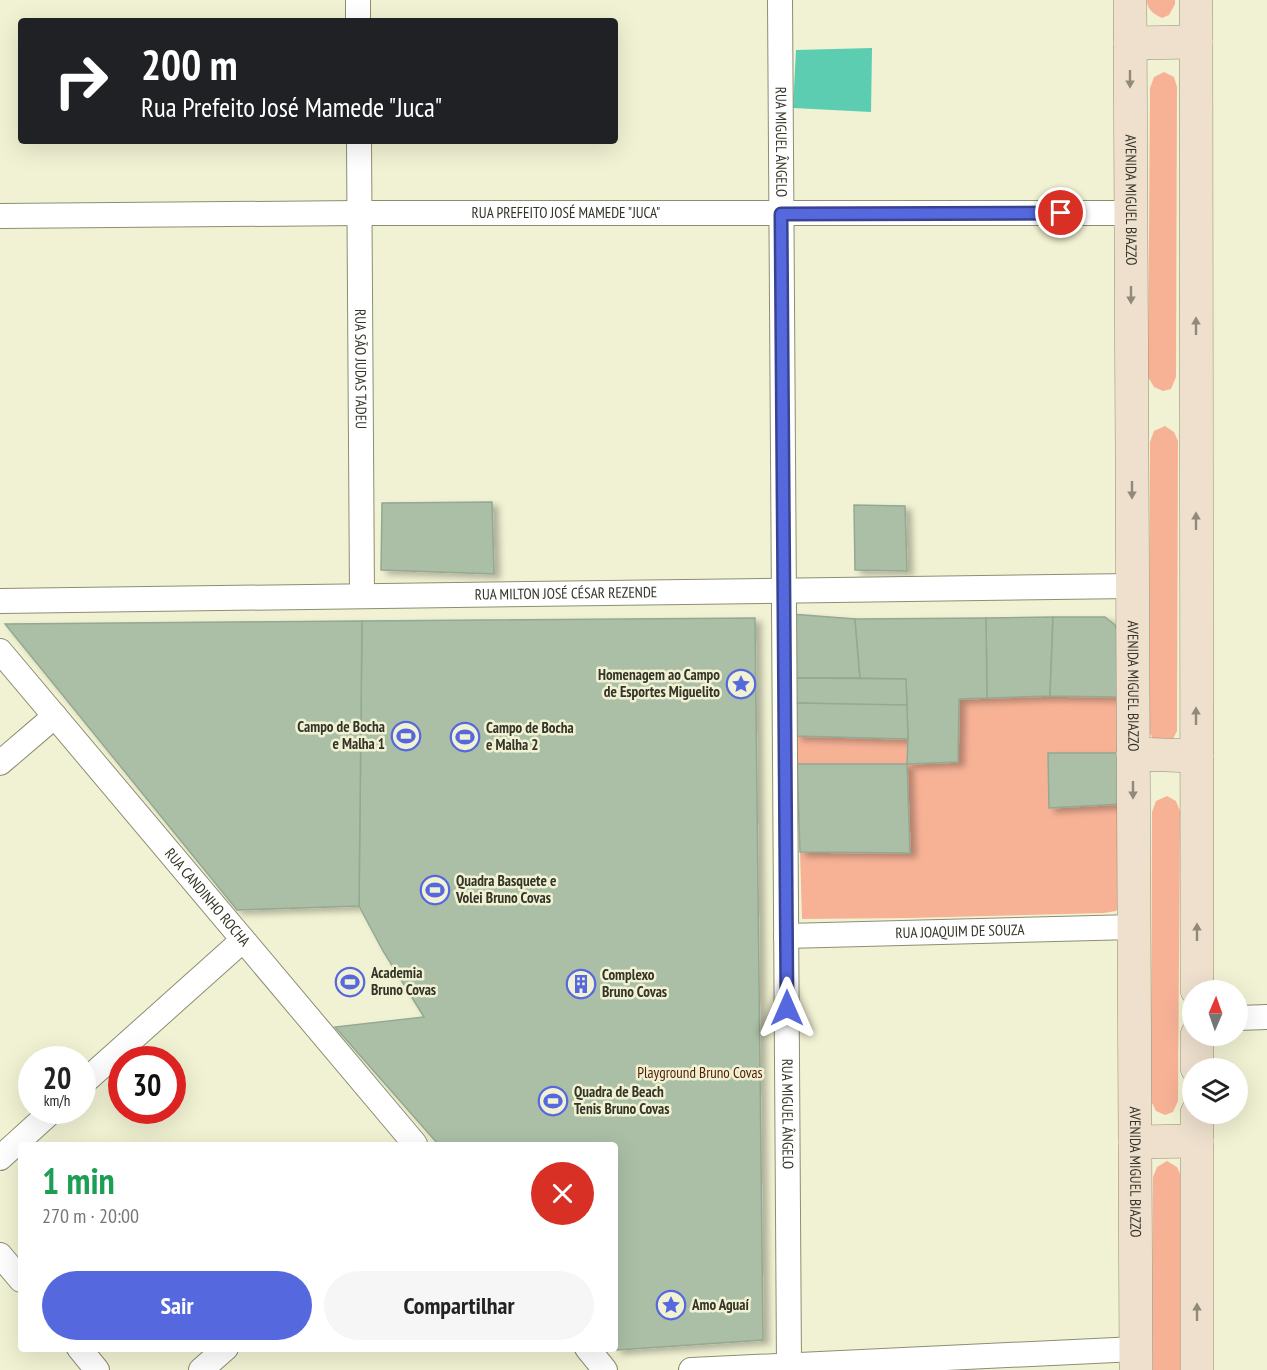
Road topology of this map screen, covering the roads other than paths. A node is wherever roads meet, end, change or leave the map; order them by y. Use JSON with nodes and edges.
{"nodes":[{"id":1,"x":358,"y":0,"type":"edge"},
{"id":2,"x":780,"y":0,"type":"edge"},
{"id":3,"x":1130,"y":0,"type":"edge"},
{"id":4,"x":1196,"y":0,"type":"edge"},
{"id":5,"x":358,"y":18,"type":"edge"},
{"id":6,"x":1196,"y":42,"type":"junction"},
{"id":7,"x":1130,"y":43,"type":"junction"},
{"id":8,"x":359,"y":144,"type":"edge"},
{"id":9,"x":359,"y":213,"type":"junction"},
{"id":10,"x":1131,"y":213,"type":"junction"},
{"id":11,"x":781,"y":214,"type":"junction"},
{"id":12,"x":0,"y":216,"type":"edge"},
{"id":13,"x":1132,"y":586,"type":"junction"},
{"id":14,"x":784,"y":590,"type":"junction"},
{"id":15,"x":362,"y":596,"type":"junction"},
{"id":16,"x":0,"y":601,"type":"edge"},
{"id":17,"x":0,"y":651,"type":"edge"},
{"id":18,"x":55,"y":716,"type":"junction"},
{"id":19,"x":1133,"y":754,"type":"junction"},
{"id":20,"x":1197,"y":756,"type":"junction"},
{"id":21,"x":0,"y":763,"type":"edge"},
{"id":22,"x":1134,"y":927,"type":"junction"},
{"id":23,"x":786,"y":936,"type":"junction"},
{"id":24,"x":243,"y":940,"type":"junction"},
{"id":25,"x":1197,"y":980,"type":"edge"},
{"id":26,"x":1267,"y":1017,"type":"edge"},
{"id":27,"x":1248,"y":1018,"type":"edge"},
{"id":28,"x":96,"y":1071,"type":"edge"},
{"id":29,"x":38,"y":1124,"type":"edge"},
{"id":30,"x":1197,"y":1127,"type":"edge"},
{"id":31,"x":413,"y":1142,"type":"edge"},
{"id":32,"x":1135,"y":1142,"type":"junction"},
{"id":33,"x":0,"y":1158,"type":"edge"},
{"id":34,"x":0,"y":1256,"type":"edge"},
{"id":35,"x":18,"y":1277,"type":"edge"},
{"id":36,"x":82,"y":1352,"type":"edge"},
{"id":37,"x":221,"y":1352,"type":"edge"},
{"id":38,"x":590,"y":1352,"type":"edge"},
{"id":39,"x":1131,"y":1356,"type":"edge"},
{"id":40,"x":789,"y":1365,"type":"junction"},
{"id":41,"x":836,"y":1367,"type":"edge"},
{"id":42,"x":98,"y":1370,"type":"edge"},
{"id":43,"x":201,"y":1370,"type":"edge"},
{"id":44,"x":605,"y":1370,"type":"edge"},
{"id":45,"x":691,"y":1370,"type":"edge"},
{"id":46,"x":1100,"y":1370,"type":"edge"},
{"id":47,"x":1197,"y":1370,"type":"edge"}],
"edges":[{"from":1,"to":5,"type":"street"},
{"from":2,"to":11,"type":"street","name":"RUA MIGUEL ÂNGELO"},
{"from":3,"to":7,"type":"street","name":"AVENIDA MIGUEL BIAZZO"},
{"from":4,"to":6,"type":"street"},
{"from":6,"to":7,"type":"street"},
{"from":20,"to":6,"type":"street","one_way":true},
{"from":7,"to":10,"type":"street","name":"AVENIDA MIGUEL BIAZZO","one_way":true},
{"from":8,"to":9,"type":"street","name":"RUA SÃO JUDAS TADEU"},
{"from":9,"to":11,"type":"street","name":"RUA PREFEITO JOSÉ MAMEDE \"JUCA\""},
{"from":9,"to":12,"type":"street","name":"RUA PREFEITO JOSÉ MAMEDE \"JUCA\""},
{"from":9,"to":15,"type":"street","name":"RUA SÃO JUDAS TADEU"},
{"from":10,"to":11,"type":"street","name":"RUA PREFEITO JOSÉ MAMEDE \"JUCA\""},
{"from":10,"to":13,"type":"street","name":"AVENIDA MIGUEL BIAZZO","one_way":true},
{"from":11,"to":14,"type":"street","name":"RUA MIGUEL ÂNGELO"},
{"from":13,"to":14,"type":"street","name":"RUA MILTON JOSÉ CÉSAR REZENDE"},
{"from":13,"to":19,"type":"street","name":"AVENIDA MIGUEL BIAZZO"},
{"from":14,"to":15,"type":"street","name":"RUA MILTON JOSÉ CÉSAR REZENDE"},
{"from":14,"to":23,"type":"street","name":"RUA MIGUEL ÂNGELO"},
{"from":15,"to":16,"type":"street","name":"RUA MILTON JOSÉ CÉSAR REZENDE"},
{"from":17,"to":18,"type":"street","name":"RUA CANDINHO ROCHA"},
{"from":18,"to":21,"type":"street"},
{"from":18,"to":24,"type":"street","name":"RUA CANDINHO ROCHA"},
{"from":19,"to":20,"type":"street"},
{"from":19,"to":22,"type":"street","name":"AVENIDA MIGUEL BIAZZO","one_way":true},
{"from":25,"to":20,"type":"street","one_way":true},
{"from":22,"to":23,"type":"street","name":"RUA JOAQUIM DE SOUZA"},
{"from":22,"to":32,"type":"street","name":"AVENIDA MIGUEL BIAZZO"},
{"from":23,"to":40,"type":"street","name":"RUA MIGUEL ÂNGELO"},
{"from":24,"to":28,"type":"street"},
{"from":24,"to":31,"type":"street","name":"RUA CANDINHO ROCHA"},
{"from":26,"to":27,"type":"street"},
{"from":29,"to":33,"type":"street"},
{"from":30,"to":32,"type":"street"},
{"from":47,"to":30,"type":"street","one_way":true},
{"from":32,"to":39,"type":"street","name":"AVENIDA MIGUEL BIAZZO"},
{"from":34,"to":35,"type":"street"},
{"from":36,"to":42,"type":"street"},
{"from":37,"to":43,"type":"street"},
{"from":38,"to":44,"type":"street"},
{"from":39,"to":41,"type":"street"},
{"from":39,"to":46,"type":"street"},
{"from":40,"to":41,"type":"street"},
{"from":40,"to":45,"type":"street"}]}
